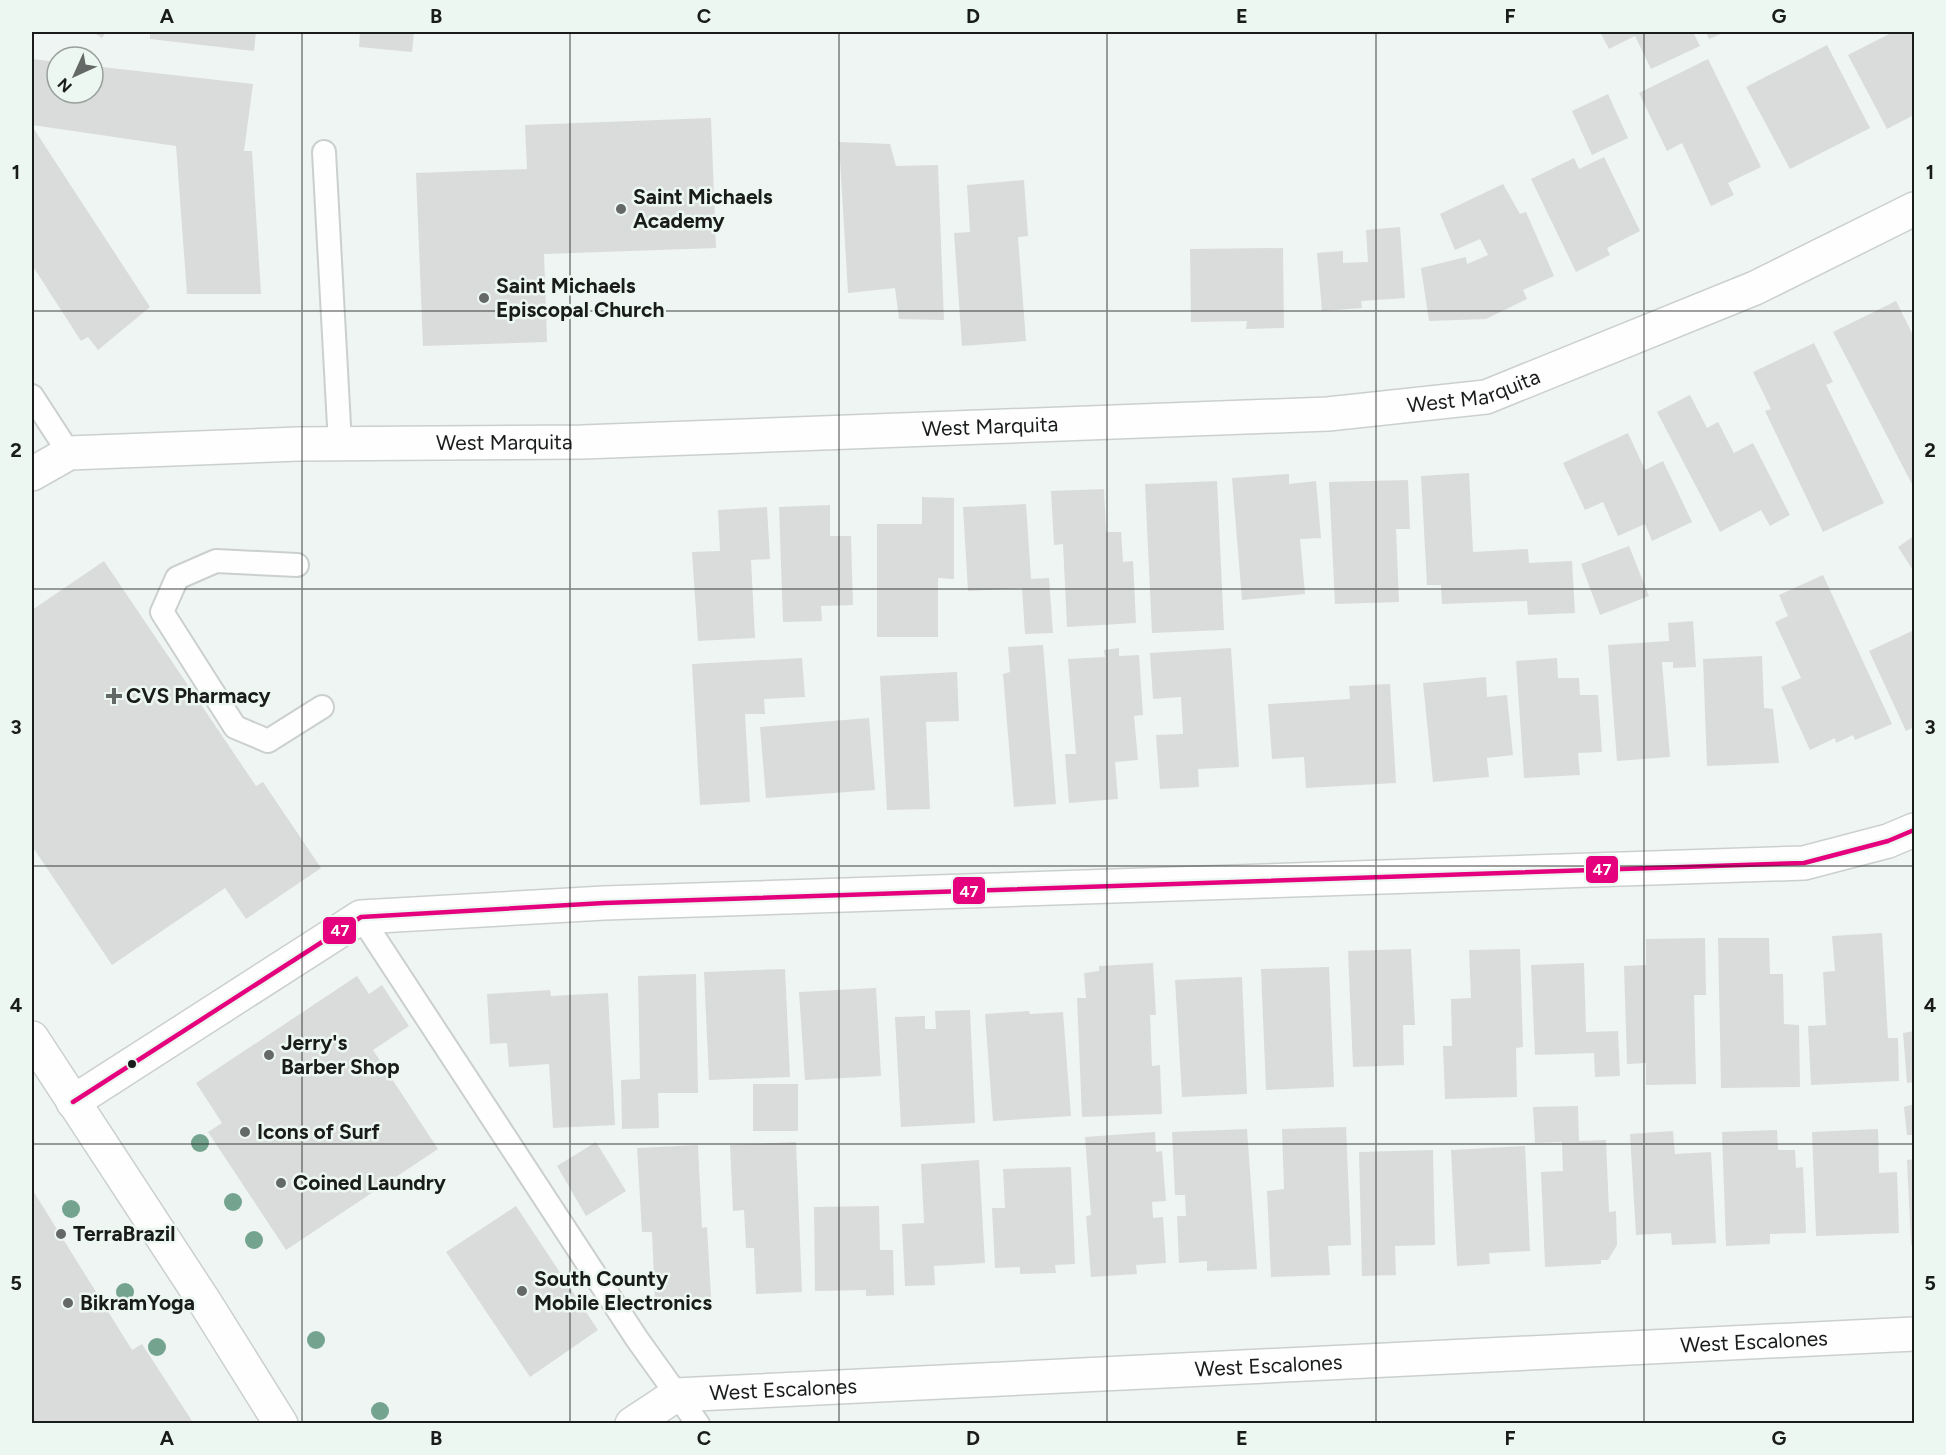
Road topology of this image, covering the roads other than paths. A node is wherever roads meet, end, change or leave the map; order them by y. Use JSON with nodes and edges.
{"nodes":[{"id":1,"x":324,"y":152,"type":"dead end"},
{"id":2,"x":1914,"y":209,"type":"edge"},
{"id":3,"x":32,"y":396,"type":"edge"},
{"id":4,"x":340,"y":444,"type":"junction"},
{"id":5,"x":69,"y":453,"type":"junction"},
{"id":6,"x":32,"y":474,"type":"edge"},
{"id":7,"x":297,"y":566,"type":"dead end"},
{"id":8,"x":322,"y":707,"type":"dead end"},
{"id":9,"x":1914,"y":830,"type":"edge"},
{"id":10,"x":361,"y":917,"type":"junction"},
{"id":11,"x":32,"y":1038,"type":"edge"},
{"id":12,"x":73,"y":1102,"type":"junction"},
{"id":13,"x":1914,"y":1334,"type":"edge"},
{"id":14,"x":676,"y":1395,"type":"junction"},
{"id":15,"x":281,"y":1424,"type":"edge"},
{"id":16,"x":632,"y":1424,"type":"edge"},
{"id":17,"x":698,"y":1424,"type":"edge"}],
"edges":[{"from":1,"to":4,"type":"lane"},
{"from":2,"to":4,"type":"street","name":"West Marquita"},
{"from":3,"to":5,"type":"lane"},
{"from":4,"to":5,"type":"street","name":"West Marquita"},
{"from":5,"to":6,"type":"street","name":"West Marquita"},
{"from":7,"to":8,"type":"lane"},
{"from":9,"to":10,"type":"street"},
{"from":10,"to":12,"type":"street"},
{"from":10,"to":14,"type":"lane"},
{"from":11,"to":12,"type":"street"},
{"from":12,"to":15,"type":"street"},
{"from":13,"to":14,"type":"street","name":"West Escalones"},
{"from":14,"to":16,"type":"street"},
{"from":14,"to":17,"type":"lane"}]}
